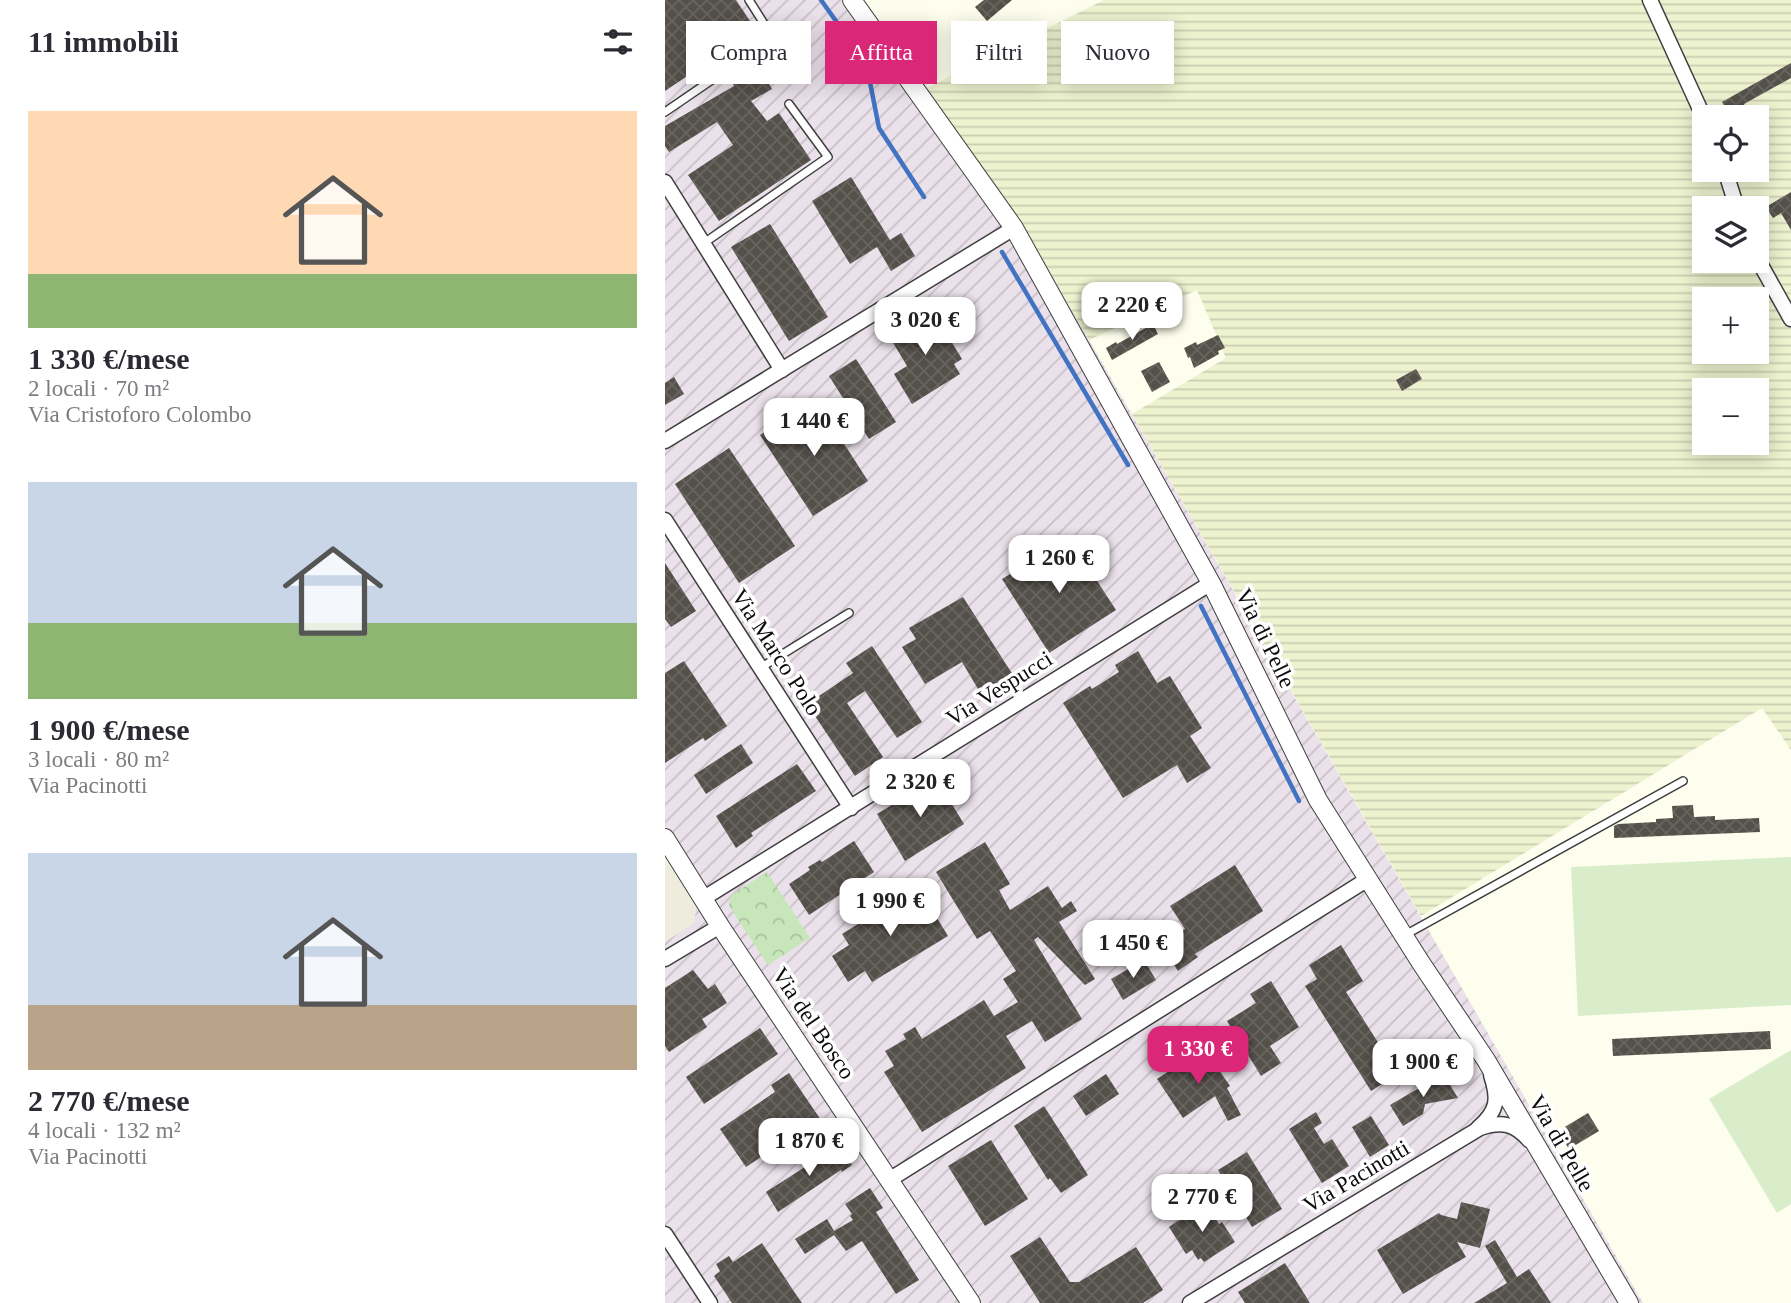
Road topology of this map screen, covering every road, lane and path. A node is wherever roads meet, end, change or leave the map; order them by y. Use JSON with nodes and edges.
{"nodes":[{"id":1,"x":748,"y":0,"type":"edge"},
{"id":2,"x":852,"y":0,"type":"edge"},
{"id":3,"x":1650,"y":0,"type":"edge"},
{"id":4,"x":789,"y":104,"type":"dead end"},
{"id":5,"x":1698,"y":105,"type":"edge"},
{"id":6,"x":665,"y":112,"type":"edge"},
{"id":7,"x":665,"y":182,"type":"edge"},
{"id":8,"x":1014,"y":228,"type":"junction"},
{"id":9,"x":703,"y":244,"type":"junction"},
{"id":10,"x":1765,"y":273,"type":"edge"},
{"id":11,"x":1791,"y":319,"type":"edge"},
{"id":12,"x":782,"y":370,"type":"junction"},
{"id":13,"x":665,"y":441,"type":"edge"},
{"id":14,"x":665,"y":520,"type":"edge"},
{"id":15,"x":1211,"y":583,"type":"junction"},
{"id":16,"x":849,"y":613,"type":"dead end"},
{"id":17,"x":760,"y":668,"type":"junction"},
{"id":18,"x":1683,"y":781,"type":"dead end"},
{"id":19,"x":851,"y":808,"type":"junction"},
{"id":20,"x":665,"y":838,"type":"edge"},
{"id":21,"x":1368,"y":880,"type":"junction"},
{"id":22,"x":704,"y":898,"type":"junction"},
{"id":23,"x":720,"y":926,"type":"junction"},
{"id":24,"x":1403,"y":936,"type":"junction"},
{"id":25,"x":666,"y":956,"type":"edge"},
{"id":26,"x":1486,"y":1060,"type":"junction"},
{"id":27,"x":1475,"y":1131,"type":"junction"},
{"id":28,"x":1543,"y":1160,"type":"junction"},
{"id":29,"x":889,"y":1180,"type":"junction"},
{"id":30,"x":665,"y":1234,"type":"edge"},
{"id":31,"x":1195,"y":1302,"type":"edge"},
{"id":32,"x":710,"y":1303,"type":"edge"},
{"id":33,"x":971,"y":1303,"type":"edge"},
{"id":34,"x":1629,"y":1303,"type":"edge"}],
"edges":[{"from":1,"to":6,"type":"lane"},
{"from":2,"to":8,"type":"street","name":"Via di Pelle"},
{"from":3,"to":5,"type":"street"},
{"from":4,"to":9,"type":"lane"},
{"from":7,"to":9,"type":"street"},
{"from":8,"to":12,"type":"street"},
{"from":8,"to":15,"type":"street","name":"Via di Pelle"},
{"from":9,"to":12,"type":"street"},
{"from":10,"to":11,"type":"street"},
{"from":12,"to":13,"type":"street"},
{"from":14,"to":17,"type":"street","name":"Via Marco Polo"},
{"from":15,"to":19,"type":"street","name":"Via Vespucci"},
{"from":15,"to":21,"type":"street","name":"Via di Pelle"},
{"from":16,"to":17,"type":"lane"},
{"from":17,"to":19,"type":"street","name":"Via Marco Polo"},
{"from":18,"to":24,"type":"lane"},
{"from":19,"to":22,"type":"street","name":"Via Vespucci"},
{"from":20,"to":22,"type":"street","name":"Via del Bosco"},
{"from":21,"to":24,"type":"street","name":"Via di Pelle"},
{"from":21,"to":29,"type":"street"},
{"from":22,"to":23,"type":"street","name":"Via del Bosco"},
{"from":23,"to":25,"type":"street"},
{"from":23,"to":29,"type":"street","name":"Via del Bosco"},
{"from":24,"to":26,"type":"street","name":"Via di Pelle"},
{"from":26,"to":27,"type":"street","name":"Via Pacinotti"},
{"from":26,"to":28,"type":"street","name":"Via di Pelle"},
{"from":27,"to":28,"type":"street","name":"Via Pacinotti"},
{"from":27,"to":31,"type":"street","name":"Via Pacinotti"},
{"from":28,"to":34,"type":"street","name":"Via di Pelle"},
{"from":29,"to":33,"type":"street","name":"Via del Bosco"},
{"from":30,"to":32,"type":"street"}]}
